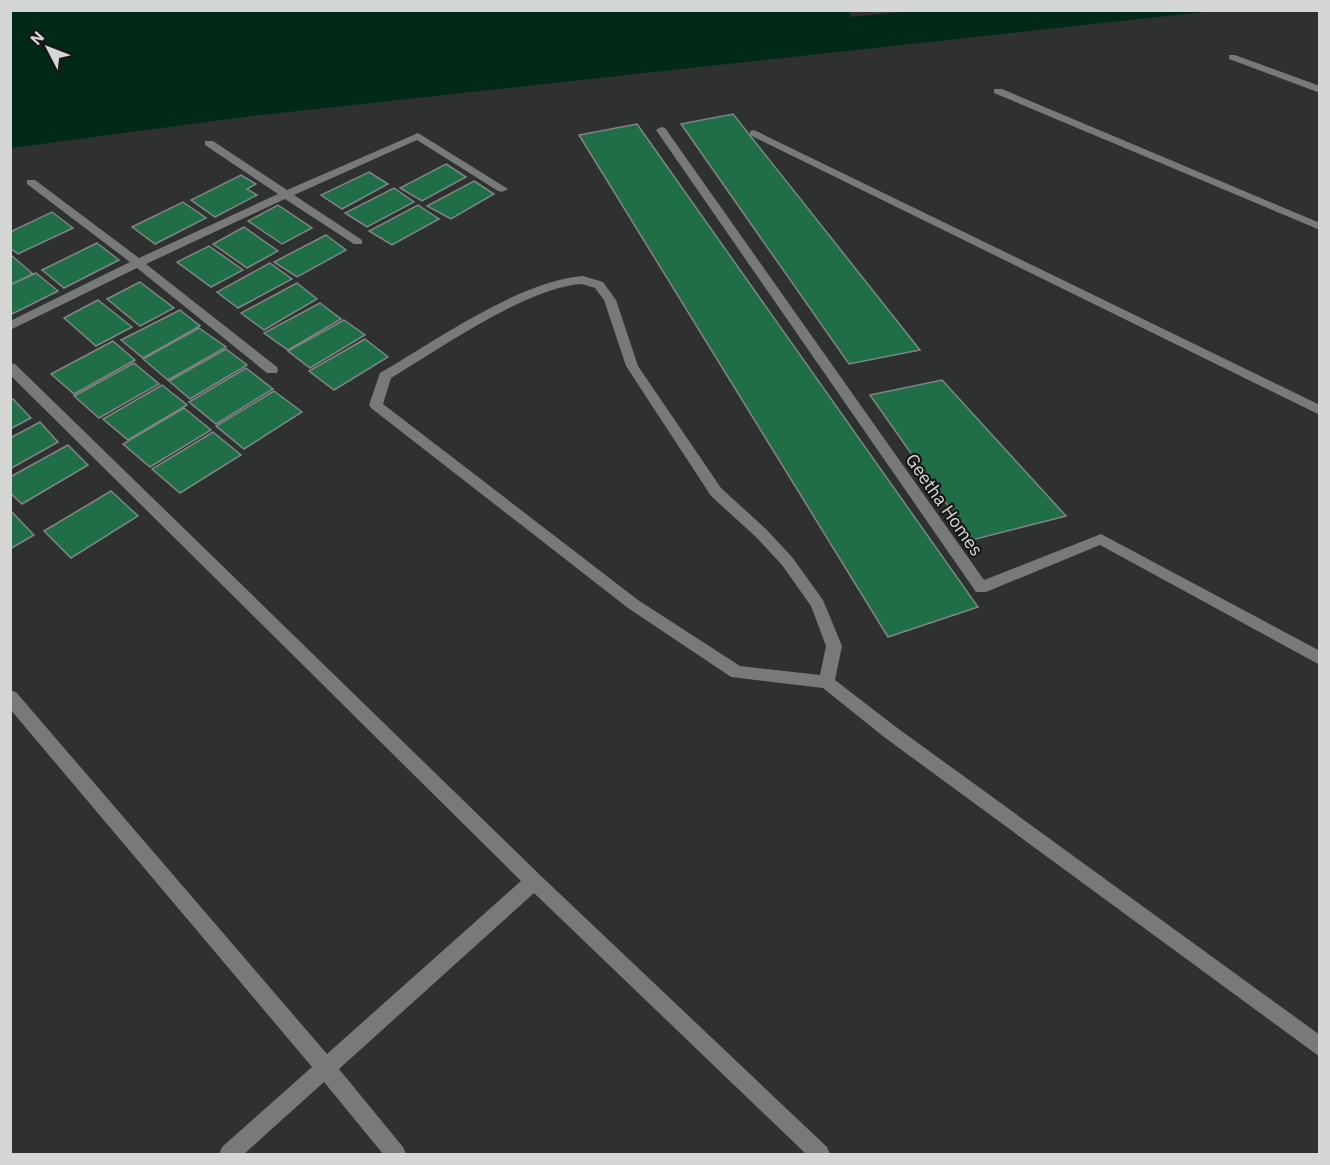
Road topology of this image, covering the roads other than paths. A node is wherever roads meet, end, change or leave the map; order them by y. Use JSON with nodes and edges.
{"nodes":[{"id":1,"x":1232,"y":57,"type":"dead end"},
{"id":2,"x":1320,"y":90,"type":"edge"},
{"id":3,"x":998,"y":91,"type":"dead end"},
{"id":4,"x":661,"y":130,"type":"dead end"},
{"id":5,"x":754,"y":133,"type":"dead end"},
{"id":6,"x":209,"y":143,"type":"dead end"},
{"id":7,"x":31,"y":182,"type":"dead end"},
{"id":8,"x":502,"y":189,"type":"dead end"},
{"id":9,"x":285,"y":193,"type":"junction"},
{"id":10,"x":1320,"y":227,"type":"edge"},
{"id":11,"x":358,"y":242,"type":"dead end"},
{"id":12,"x":137,"y":262,"type":"junction"},
{"id":13,"x":10,"y":326,"type":"edge"},
{"id":14,"x":10,"y":367,"type":"edge"},
{"id":15,"x":272,"y":370,"type":"dead end"},
{"id":16,"x":1320,"y":411,"type":"edge"},
{"id":17,"x":1320,"y":659,"type":"edge"},
{"id":18,"x":827,"y":682,"type":"junction"},
{"id":19,"x":10,"y":697,"type":"edge"},
{"id":20,"x":534,"y":881,"type":"junction"},
{"id":21,"x":1320,"y":1047,"type":"edge"},
{"id":22,"x":325,"y":1067,"type":"junction"},
{"id":23,"x":229,"y":1155,"type":"edge"},
{"id":24,"x":396,"y":1155,"type":"edge"},
{"id":25,"x":820,"y":1155,"type":"edge"}],
"edges":[{"from":1,"to":2,"type":"street"},
{"from":3,"to":10,"type":"street"},
{"from":4,"to":17,"type":"street","name":"Geetha Homes"},
{"from":5,"to":16,"type":"street"},
{"from":6,"to":9,"type":"street"},
{"from":7,"to":12,"type":"street"},
{"from":8,"to":9,"type":"street"},
{"from":9,"to":11,"type":"street"},
{"from":9,"to":12,"type":"street"},
{"from":12,"to":13,"type":"street"},
{"from":12,"to":15,"type":"street"},
{"from":14,"to":20,"type":"street"},
{"from":18,"to":18,"type":"street"},
{"from":18,"to":21,"type":"street"},
{"from":19,"to":22,"type":"street"},
{"from":20,"to":22,"type":"street"},
{"from":20,"to":25,"type":"street"},
{"from":22,"to":23,"type":"street"},
{"from":22,"to":24,"type":"street"}]}
